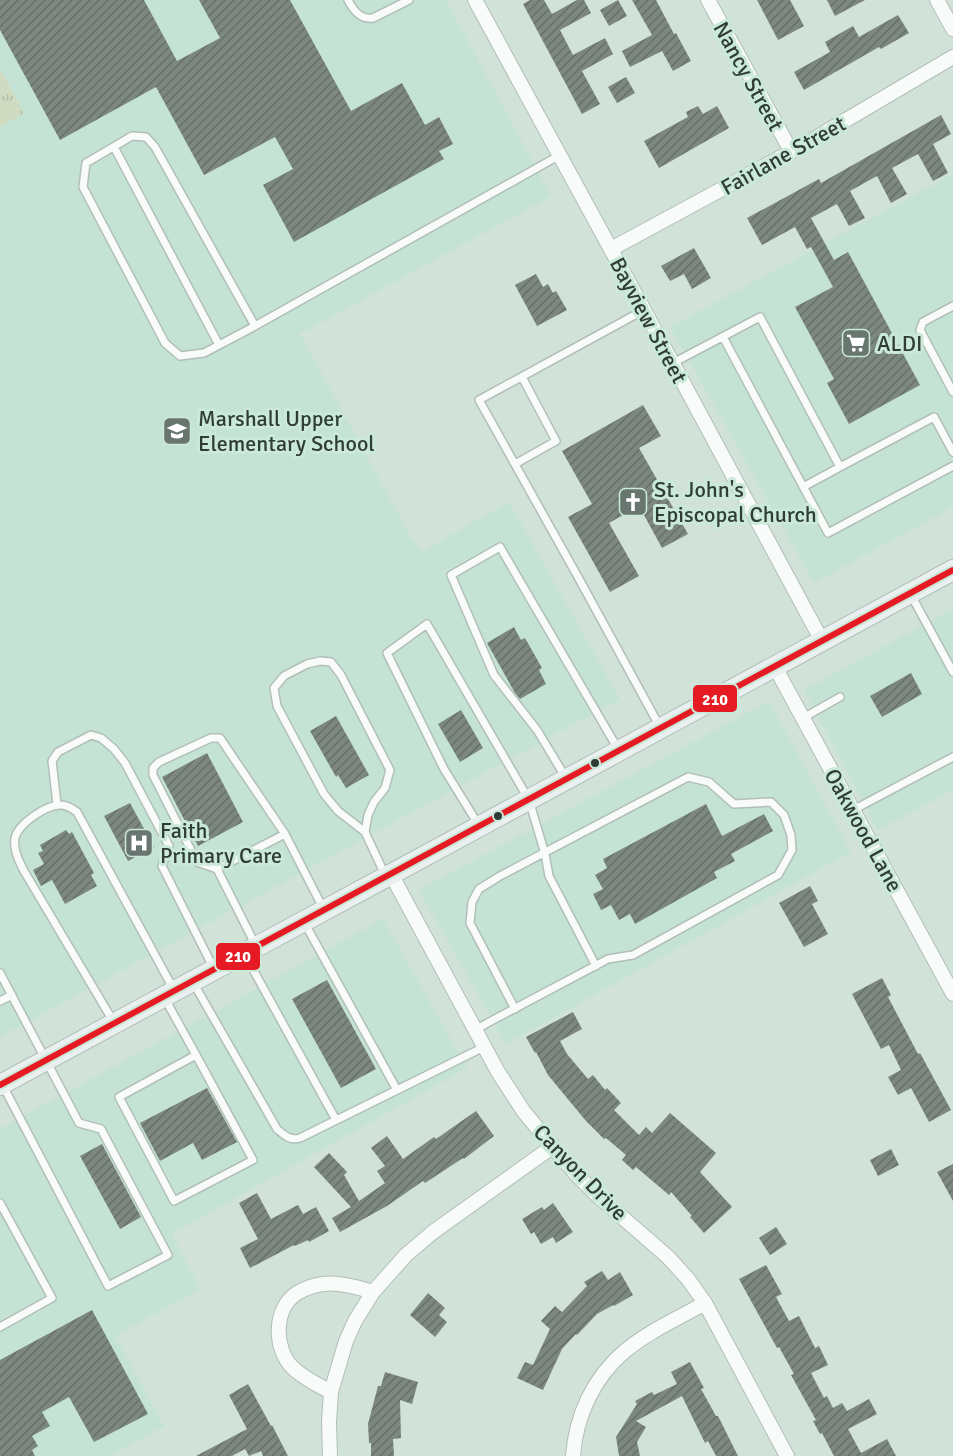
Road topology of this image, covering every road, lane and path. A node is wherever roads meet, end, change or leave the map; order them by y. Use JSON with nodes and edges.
{"nodes":[{"id":1,"x":348,"y":0,"type":"edge"},
{"id":2,"x":409,"y":0,"type":"edge"},
{"id":3,"x":475,"y":0,"type":"edge"},
{"id":4,"x":708,"y":0,"type":"edge"},
{"id":5,"x":937,"y":0,"type":"edge"},
{"id":6,"x":953,"y":29,"type":"edge"},
{"id":7,"x":953,"y":57,"type":"edge"},
{"id":8,"x":114,"y":147,"type":"junction"},
{"id":9,"x":791,"y":151,"type":"junction"},
{"id":10,"x":560,"y":155,"type":"junction"},
{"id":11,"x":611,"y":249,"type":"junction"},
{"id":12,"x":953,"y":306,"type":"edge"},
{"id":13,"x":644,"y":310,"type":"junction"},
{"id":14,"x":255,"y":326,"type":"junction"},
{"id":15,"x":723,"y":337,"type":"junction"},
{"id":16,"x":219,"y":345,"type":"junction"},
{"id":17,"x":673,"y":363,"type":"junction"},
{"id":18,"x":522,"y":377,"type":"junction"},
{"id":19,"x":953,"y":392,"type":"edge"},
{"id":20,"x":953,"y":452,"type":"edge"},
{"id":21,"x":515,"y":464,"type":"junction"},
{"id":22,"x":953,"y":466,"type":"edge"},
{"id":23,"x":840,"y":467,"type":"junction"},
{"id":24,"x":803,"y":487,"type":"junction"},
{"id":25,"x":953,"y":570,"type":"edge"},
{"id":26,"x":910,"y":593,"type":"junction"},
{"id":27,"x":822,"y":641,"type":"junction"},
{"id":28,"x":775,"y":667,"type":"junction"},
{"id":29,"x":953,"y":672,"type":"edge"},
{"id":30,"x":840,"y":697,"type":"dead end"},
{"id":31,"x":803,"y":718,"type":"junction"},
{"id":32,"x":660,"y":729,"type":"junction"},
{"id":33,"x":620,"y":751,"type":"junction"},
{"id":34,"x":953,"y":757,"type":"edge"},
{"id":35,"x":567,"y":780,"type":"junction"},
{"id":36,"x":529,"y":800,"type":"junction"},
{"id":37,"x":57,"y":804,"type":"junction"},
{"id":38,"x":853,"y":810,"type":"junction"},
{"id":39,"x":480,"y":827,"type":"junction"},
{"id":40,"x":365,"y":832,"type":"junction"},
{"id":41,"x":285,"y":834,"type":"junction"},
{"id":42,"x":545,"y":854,"type":"junction"},
{"id":43,"x":217,"y":869,"type":"junction"},
{"id":44,"x":389,"y":876,"type":"junction"},
{"id":45,"x":324,"y":910,"type":"junction"},
{"id":46,"x":304,"y":921,"type":"junction"},
{"id":47,"x":250,"y":950,"type":"junction"},
{"id":48,"x":596,"y":966,"type":"junction"},
{"id":49,"x":214,"y":969,"type":"junction"},
{"id":50,"x":0,"y":973,"type":"edge"},
{"id":51,"x":192,"y":981,"type":"junction"},
{"id":52,"x":169,"y":993,"type":"junction"},
{"id":53,"x":12,"y":994,"type":"junction"},
{"id":54,"x":953,"y":994,"type":"edge"},
{"id":55,"x":0,"y":1001,"type":"edge"},
{"id":56,"x":515,"y":1009,"type":"junction"},
{"id":57,"x":115,"y":1023,"type":"junction"},
{"id":58,"x":475,"y":1030,"type":"junction"},
{"id":59,"x":484,"y":1047,"type":"junction"},
{"id":60,"x":196,"y":1055,"type":"junction"},
{"id":61,"x":46,"y":1060,"type":"junction"},
{"id":62,"x":1,"y":1084,"type":"edge"},
{"id":63,"x":397,"y":1090,"type":"junction"},
{"id":64,"x":336,"y":1120,"type":"junction"},
{"id":65,"x":552,"y":1147,"type":"junction"},
{"id":66,"x":0,"y":1203,"type":"edge"},
{"id":67,"x":373,"y":1292,"type":"junction"},
{"id":68,"x":705,"y":1303,"type":"junction"},
{"id":69,"x":0,"y":1326,"type":"edge"},
{"id":70,"x":331,"y":1392,"type":"junction"},
{"id":71,"x":330,"y":1456,"type":"edge"},
{"id":72,"x":573,"y":1456,"type":"edge"},
{"id":73,"x":788,"y":1456,"type":"edge"}],
"edges":[{"from":1,"to":2,"type":"lane"},
{"from":3,"to":10,"type":"street","name":"Bayview Street"},
{"from":4,"to":9,"type":"street","name":"Nancy Street"},
{"from":5,"to":6,"type":"street"},
{"from":7,"to":9,"type":"street","name":"Fairlane Street"},
{"from":8,"to":14,"type":"lane"},
{"from":8,"to":16,"type":"lane"},
{"from":8,"to":16,"type":"lane"},
{"from":9,"to":11,"type":"street","name":"Fairlane Street"},
{"from":10,"to":11,"type":"street","name":"Bayview Street"},
{"from":10,"to":14,"type":"lane"},
{"from":11,"to":13,"type":"street","name":"Bayview Street"},
{"from":12,"to":19,"type":"lane"},
{"from":13,"to":17,"type":"street","name":"Bayview Street"},
{"from":13,"to":18,"type":"lane"},
{"from":14,"to":16,"type":"lane"},
{"from":15,"to":17,"type":"lane"},
{"from":15,"to":23,"type":"lane"},
{"from":15,"to":24,"type":"lane"},
{"from":17,"to":27,"type":"street","name":"Bayview Street"},
{"from":18,"to":21,"type":"lane"},
{"from":18,"to":21,"type":"lane"},
{"from":20,"to":23,"type":"lane"},
{"from":21,"to":32,"type":"lane"},
{"from":22,"to":24,"type":"lane"},
{"from":23,"to":24,"type":"lane"},
{"from":25,"to":26,"type":"main road"},
{"from":26,"to":27,"type":"main road"},
{"from":26,"to":29,"type":"lane"},
{"from":27,"to":28,"type":"main road"},
{"from":28,"to":31,"type":"street","name":"Oakwood Lane"},
{"from":28,"to":32,"type":"main road"},
{"from":30,"to":31,"type":"lane"},
{"from":31,"to":38,"type":"street","name":"Oakwood Lane"},
{"from":32,"to":33,"type":"main road"},
{"from":33,"to":35,"type":"main road"},
{"from":33,"to":35,"type":"lane"},
{"from":34,"to":38,"type":"lane"},
{"from":35,"to":36,"type":"main road"},
{"from":36,"to":39,"type":"main road"},
{"from":36,"to":39,"type":"lane"},
{"from":36,"to":42,"type":"lane"},
{"from":37,"to":49,"type":"lane"},
{"from":37,"to":52,"type":"lane"},
{"from":37,"to":57,"type":"lane"},
{"from":38,"to":54,"type":"street","name":"Oakwood Lane"},
{"from":39,"to":44,"type":"main road"},
{"from":40,"to":40,"type":"lane"},
{"from":40,"to":44,"type":"lane"},
{"from":41,"to":43,"type":"lane"},
{"from":41,"to":43,"type":"lane"},
{"from":41,"to":45,"type":"lane"},
{"from":42,"to":48,"type":"lane"},
{"from":42,"to":48,"type":"lane"},
{"from":42,"to":56,"type":"lane"},
{"from":43,"to":47,"type":"lane"},
{"from":44,"to":45,"type":"main road"},
{"from":44,"to":58,"type":"street","name":"Canyon Drive"},
{"from":45,"to":46,"type":"main road"},
{"from":46,"to":47,"type":"main road"},
{"from":46,"to":63,"type":"lane"},
{"from":47,"to":49,"type":"main road"},
{"from":47,"to":64,"type":"lane"},
{"from":48,"to":56,"type":"lane"},
{"from":49,"to":51,"type":"main road"},
{"from":50,"to":53,"type":"lane"},
{"from":51,"to":52,"type":"main road"},
{"from":51,"to":64,"type":"lane"},
{"from":52,"to":57,"type":"main road"},
{"from":52,"to":60,"type":"lane"},
{"from":53,"to":55,"type":"lane"},
{"from":53,"to":61,"type":"lane"},
{"from":56,"to":58,"type":"lane"},
{"from":57,"to":61,"type":"main road"},
{"from":58,"to":59,"type":"street","name":"Canyon Drive"},
{"from":59,"to":63,"type":"lane"},
{"from":59,"to":65,"type":"street","name":"Canyon Drive"},
{"from":60,"to":60,"type":"lane"},
{"from":61,"to":62,"type":"main road"},
{"from":61,"to":62,"type":"lane"},
{"from":63,"to":64,"type":"lane"},
{"from":65,"to":67,"type":"street"},
{"from":65,"to":68,"type":"street","name":"Canyon Drive"},
{"from":66,"to":69,"type":"lane"},
{"from":67,"to":70,"type":"street"},
{"from":67,"to":70,"type":"street"},
{"from":68,"to":72,"type":"street"},
{"from":68,"to":73,"type":"street","name":"Canyon Drive"},
{"from":70,"to":71,"type":"street"}]}
